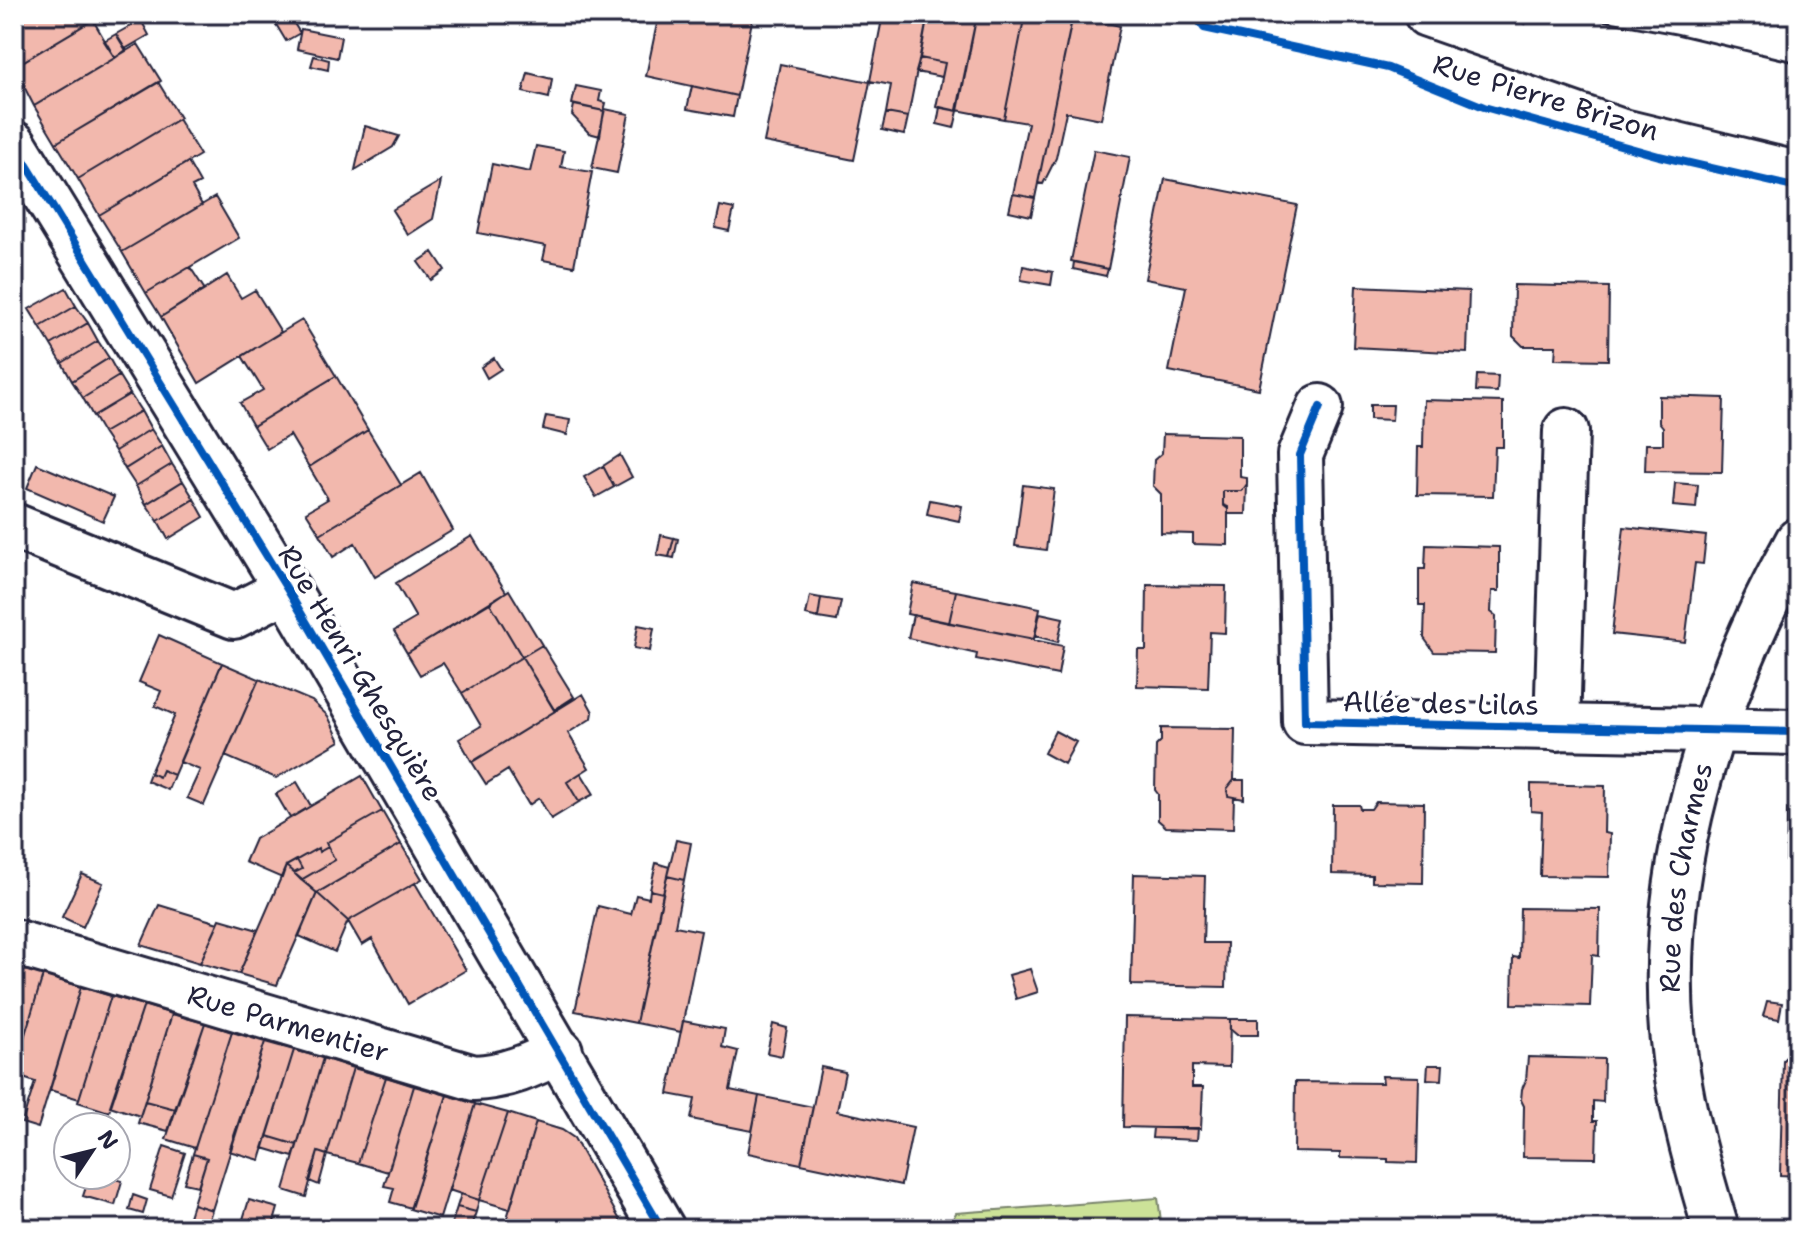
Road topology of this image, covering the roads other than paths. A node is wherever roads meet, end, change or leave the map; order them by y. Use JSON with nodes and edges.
{"nodes":[{"id":1,"x":1427,"y":14,"type":"edge"},
{"id":2,"x":1440,"y":14,"type":"edge"},
{"id":3,"x":1798,"y":87,"type":"edge"},
{"id":4,"x":1798,"y":126,"type":"edge"},
{"id":5,"x":14,"y":144,"type":"edge"},
{"id":6,"x":1320,"y":407,"type":"dead end"},
{"id":7,"x":1566,"y":431,"type":"dead end"},
{"id":8,"x":14,"y":526,"type":"edge"},
{"id":9,"x":1798,"y":541,"type":"edge"},
{"id":10,"x":287,"y":589,"type":"junction"},
{"id":11,"x":1557,"y":728,"type":"junction"},
{"id":12,"x":1712,"y":732,"type":"junction"},
{"id":13,"x":1798,"y":732,"type":"edge"},
{"id":14,"x":14,"y":942,"type":"edge"},
{"id":15,"x":560,"y":1051,"type":"junction"},
{"id":16,"x":662,"y":1229,"type":"edge"},
{"id":17,"x":1716,"y":1229,"type":"edge"}],
"edges":[{"from":1,"to":4,"type":"street","name":"Rue Pierre Brizon"},
{"from":2,"to":3,"type":"street","name":"Rue Pierre Brizon"},
{"from":5,"to":10,"type":"street","name":"Rue Henri Ghesquière"},
{"from":6,"to":11,"type":"street","name":"Allée des Lilas"},
{"from":7,"to":11,"type":"street","name":"Allée des Lilas"},
{"from":8,"to":10,"type":"street"},
{"from":9,"to":12,"type":"street","name":"Rue des Charmes"},
{"from":10,"to":15,"type":"street","name":"Rue Henri Ghesquière"},
{"from":11,"to":12,"type":"street","name":"Allée des Lilas"},
{"from":12,"to":13,"type":"street","name":"Allée des Lilas"},
{"from":12,"to":17,"type":"street","name":"Rue des Charmes"},
{"from":14,"to":15,"type":"street","name":"Rue Parmentier"},
{"from":15,"to":16,"type":"street","name":"Rue Henri Ghesquière"}]}
